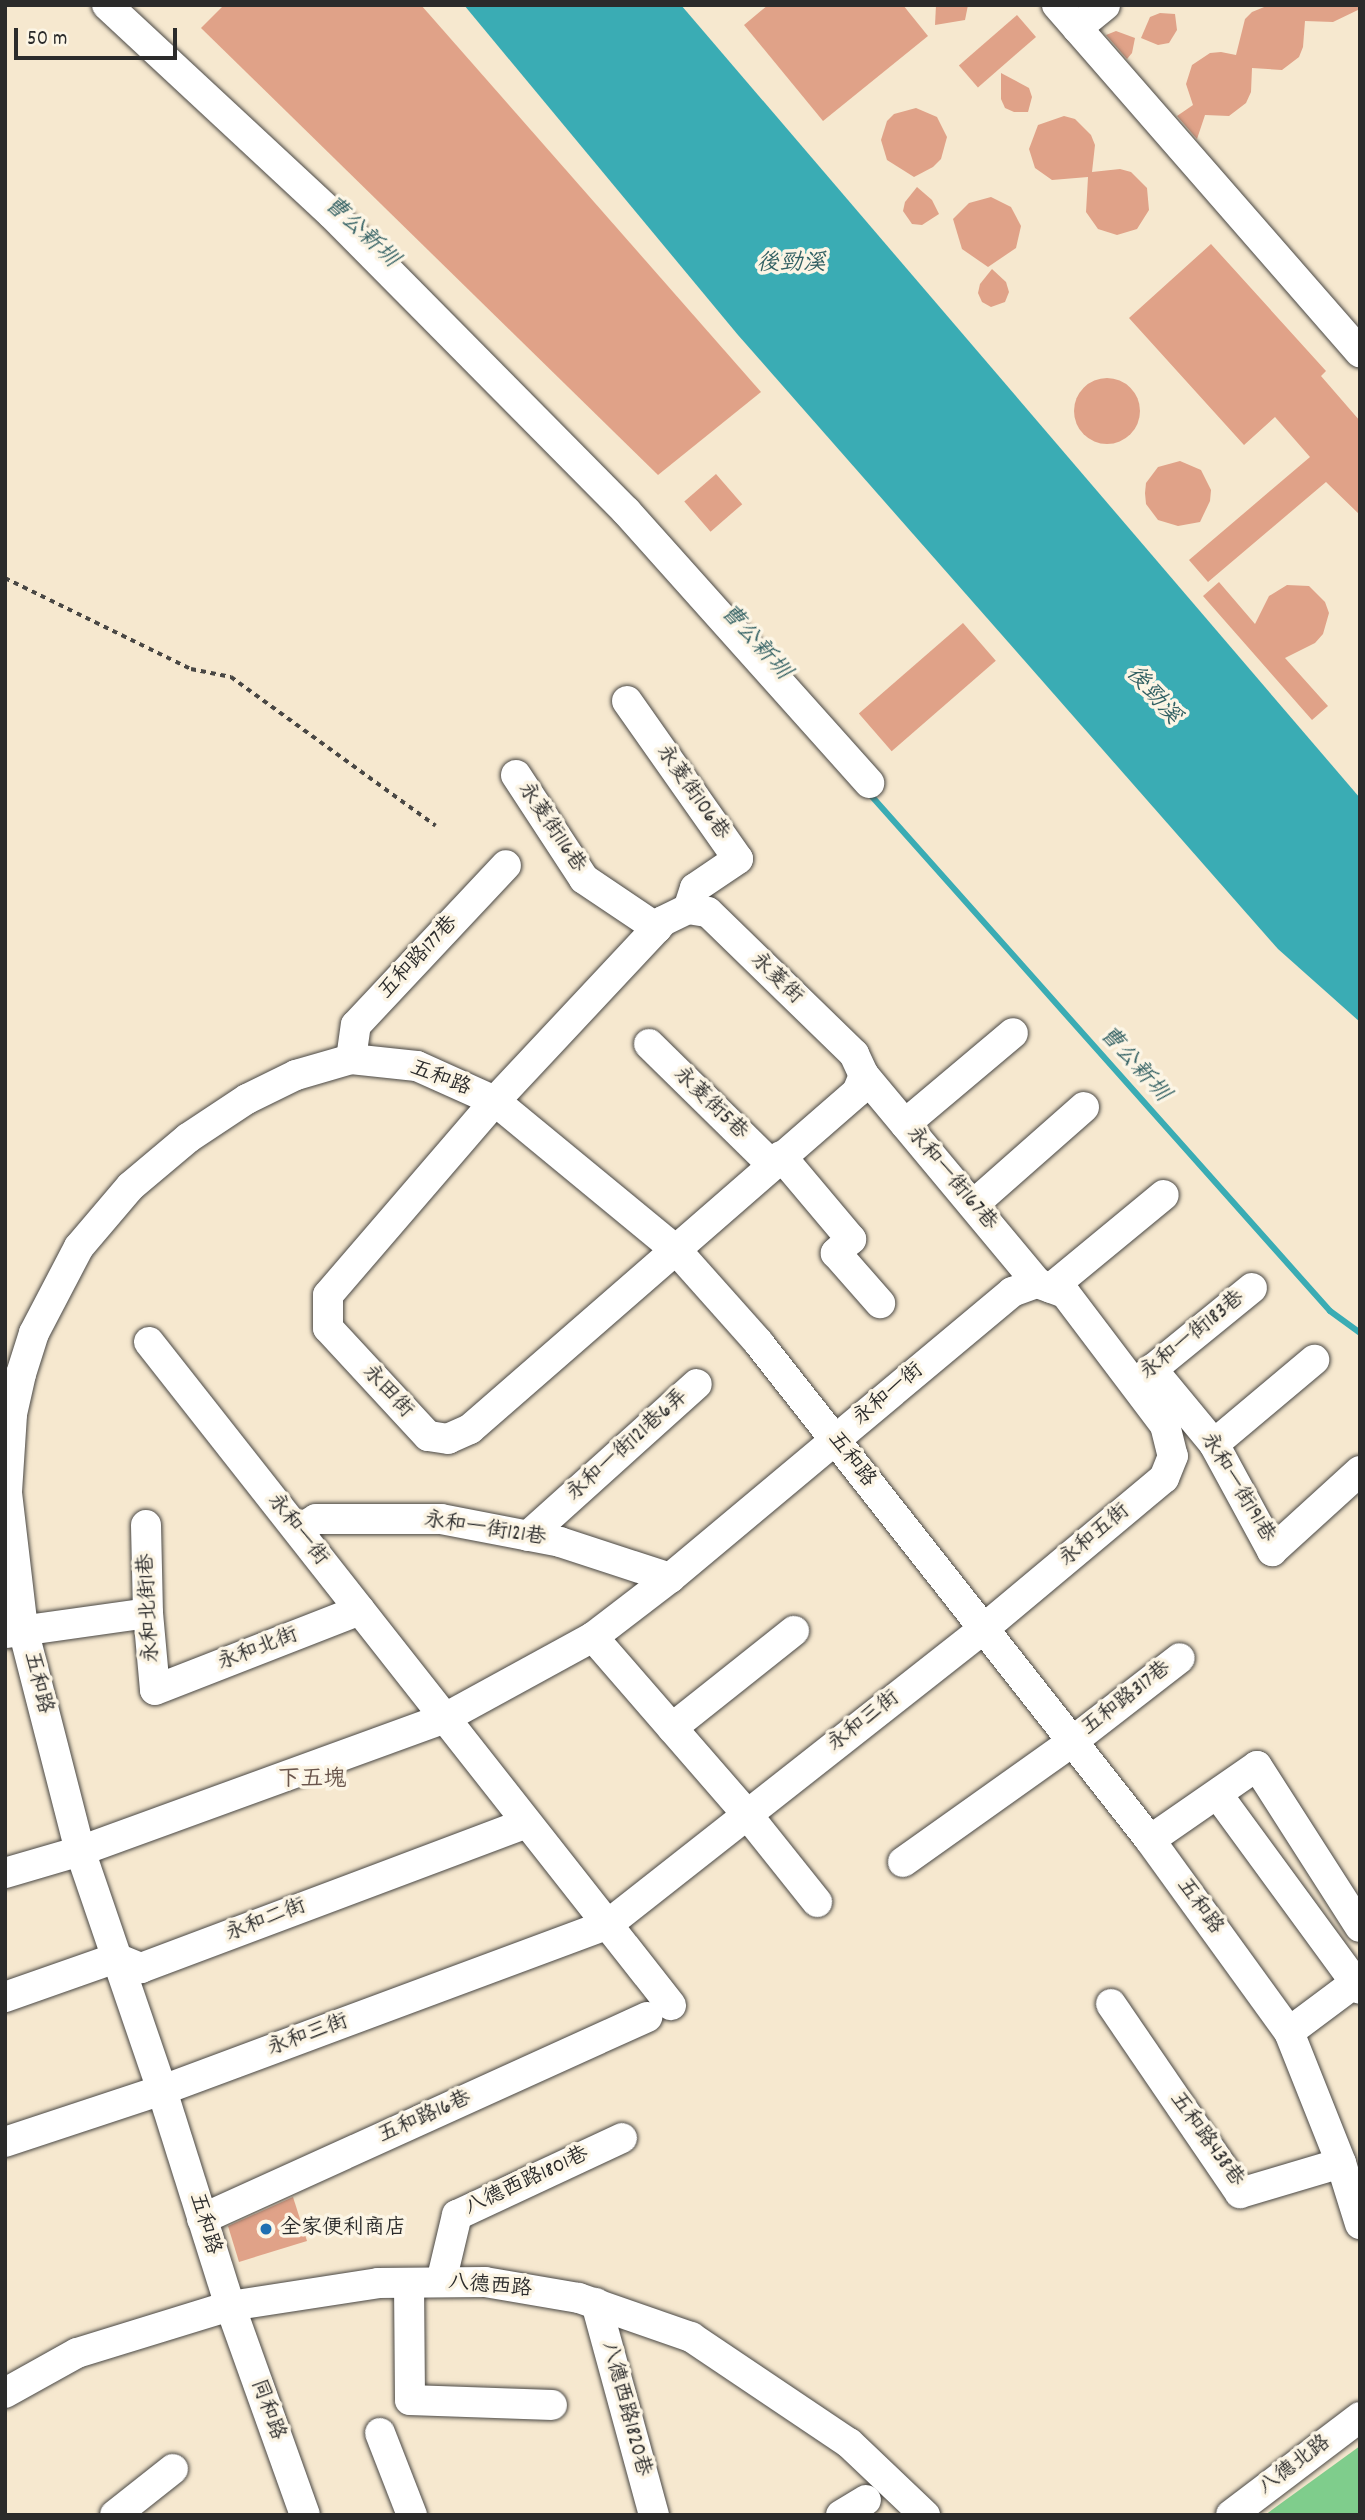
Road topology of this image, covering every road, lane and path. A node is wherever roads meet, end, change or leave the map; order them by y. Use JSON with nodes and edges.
{"nodes":[{"id":1,"x":107,"y":5,"type":"edge"},
{"id":2,"x":1057,"y":5,"type":"edge"},
{"id":3,"x":1105,"y":5,"type":"edge"},
{"id":4,"x":1077,"y":28,"type":"junction"},
{"id":5,"x":1360,"y":352,"type":"edge"},
{"id":6,"x":5,"y":579,"type":"edge"},
{"id":7,"x":627,"y":701,"type":"dead end"},
{"id":8,"x":516,"y":775,"type":"dead end"},
{"id":9,"x":869,"y":783,"type":"dead end"},
{"id":10,"x":436,"y":826,"type":"dead end"},
{"id":11,"x":506,"y":865,"type":"dead end"},
{"id":12,"x":688,"y":909,"type":"junction"},
{"id":13,"x":657,"y":928,"type":"junction"},
{"id":14,"x":1013,"y":1033,"type":"dead end"},
{"id":15,"x":649,"y":1044,"type":"dead end"},
{"id":16,"x":351,"y":1059,"type":"junction"},
{"id":17,"x":864,"y":1075,"type":"junction"},
{"id":18,"x":495,"y":1101,"type":"junction"},
{"id":19,"x":1084,"y":1107,"type":"dead end"},
{"id":20,"x":905,"y":1124,"type":"junction"},
{"id":21,"x":776,"y":1160,"type":"junction"},
{"id":22,"x":1164,"y":1195,"type":"dead end"},
{"id":23,"x":973,"y":1205,"type":"junction"},
{"id":24,"x":677,"y":1251,"type":"junction"},
{"id":25,"x":1044,"y":1285,"type":"junction"},
{"id":26,"x":1252,"y":1288,"type":"dead end"},
{"id":27,"x":880,"y":1303,"type":"dead end"},
{"id":28,"x":149,"y":1342,"type":"dead end"},
{"id":29,"x":1314,"y":1360,"type":"dead end"},
{"id":30,"x":13,"y":1376,"type":"edge"},
{"id":31,"x":1143,"y":1377,"type":"junction"},
{"id":32,"x":697,"y":1384,"type":"dead end"},
{"id":33,"x":835,"y":1440,"type":"junction"},
{"id":34,"x":1214,"y":1444,"type":"junction"},
{"id":35,"x":1360,"y":1471,"type":"edge"},
{"id":36,"x":6,"y":1492,"type":"edge"},
{"id":37,"x":146,"y":1525,"type":"dead end"},
{"id":38,"x":298,"y":1530,"type":"junction"},
{"id":39,"x":528,"y":1536,"type":"junction"},
{"id":40,"x":670,"y":1578,"type":"junction"},
{"id":41,"x":360,"y":1611,"type":"junction"},
{"id":42,"x":148,"y":1613,"type":"junction"},
{"id":43,"x":982,"y":1630,"type":"junction"},
{"id":44,"x":14,"y":1631,"type":"edge"},
{"id":45,"x":794,"y":1631,"type":"dead end"},
{"id":46,"x":593,"y":1637,"type":"junction"},
{"id":47,"x":1180,"y":1658,"type":"dead end"},
{"id":48,"x":155,"y":1690,"type":"joint"},
{"id":49,"x":445,"y":1718,"type":"junction"},
{"id":50,"x":672,"y":1728,"type":"junction"},
{"id":51,"x":1073,"y":1741,"type":"junction"},
{"id":52,"x":1218,"y":1795,"type":"junction"},
{"id":53,"x":746,"y":1813,"type":"junction"},
{"id":54,"x":526,"y":1823,"type":"junction"},
{"id":55,"x":1150,"y":1840,"type":"junction"},
{"id":56,"x":80,"y":1851,"type":"junction"},
{"id":57,"x":903,"y":1862,"type":"dead end"},
{"id":58,"x":5,"y":1873,"type":"edge"},
{"id":59,"x":817,"y":1902,"type":"dead end"},
{"id":60,"x":609,"y":1924,"type":"junction"},
{"id":61,"x":1360,"y":1927,"type":"edge"},
{"id":62,"x":116,"y":1958,"type":"junction"},
{"id":63,"x":1358,"y":1983,"type":"edge"},
{"id":64,"x":5,"y":1997,"type":"edge"},
{"id":65,"x":1111,"y":2004,"type":"dead end"},
{"id":66,"x":1289,"y":2032,"type":"junction"},
{"id":67,"x":162,"y":2090,"type":"junction"},
{"id":68,"x":622,"y":2138,"type":"dead end"},
{"id":69,"x":5,"y":2142,"type":"edge"},
{"id":70,"x":1341,"y":2163,"type":"junction"},
{"id":71,"x":202,"y":2219,"type":"junction"},
{"id":72,"x":1360,"y":2224,"type":"edge"},
{"id":73,"x":409,"y":2283,"type":"junction"},
{"id":74,"x":441,"y":2283,"type":"junction"},
{"id":75,"x":596,"y":2303,"type":"junction"},
{"id":76,"x":230,"y":2306,"type":"junction"},
{"id":77,"x":5,"y":2393,"type":"edge"},
{"id":78,"x":552,"y":2405,"type":"dead end"},
{"id":79,"x":1360,"y":2417,"type":"edge"},
{"id":80,"x":380,"y":2433,"type":"dead end"},
{"id":81,"x":173,"y":2469,"type":"dead end"},
{"id":82,"x":115,"y":2515,"type":"edge"},
{"id":83,"x":304,"y":2515,"type":"edge"},
{"id":84,"x":412,"y":2515,"type":"edge"},
{"id":85,"x":654,"y":2515,"type":"edge"},
{"id":86,"x":925,"y":2515,"type":"edge"},
{"id":87,"x":1231,"y":2515,"type":"edge"}],
"edges":[{"from":1,"to":9,"type":"street"},
{"from":2,"to":4,"type":"street"},
{"from":3,"to":4,"type":"street"},
{"from":4,"to":5,"type":"street"},
{"from":6,"to":10,"type":"path"},
{"from":7,"to":12,"type":"street","name":"永菱街106巷"},
{"from":8,"to":13,"type":"street","name":"永菱街116巷"},
{"from":11,"to":16,"type":"street","name":"五和路177巷"},
{"from":12,"to":13,"type":"street"},
{"from":12,"to":17,"type":"street","name":"永菱街"},
{"from":13,"to":18,"type":"street"},
{"from":14,"to":20,"type":"street"},
{"from":15,"to":21,"type":"street","name":"永菱街5巷"},
{"from":16,"to":18,"type":"street","name":"五和路"},
{"from":16,"to":30,"type":"street","name":"五和路"},
{"from":17,"to":20,"type":"street","name":"永和一街167巷"},
{"from":17,"to":21,"type":"street"},
{"from":18,"to":24,"type":"street","name":"五和路"},
{"from":18,"to":24,"type":"street","name":"永田街"},
{"from":19,"to":23,"type":"street"},
{"from":20,"to":23,"type":"street","name":"永和一街167巷"},
{"from":21,"to":24,"type":"street"},
{"from":21,"to":27,"type":"street","name":"永菱街5巷"},
{"from":22,"to":25,"type":"street","name":"永和一街"},
{"from":23,"to":25,"type":"street","name":"永和一街167巷"},
{"from":24,"to":33,"type":"street","name":"五和路"},
{"from":25,"to":31,"type":"street"},
{"from":25,"to":33,"type":"street","name":"永和一街"},
{"from":26,"to":31,"type":"street","name":"永和一街183巷"},
{"from":28,"to":38,"type":"street","name":"永和一街"},
{"from":29,"to":34,"type":"street"},
{"from":30,"to":36,"type":"street","name":"五和路"},
{"from":31,"to":34,"type":"street","name":"永和一街191巷"},
{"from":31,"to":43,"type":"street","name":"永和五街"},
{"from":32,"to":39,"type":"street","name":"永和一街121巷6弄"},
{"from":33,"to":40,"type":"street","name":"永和一街"},
{"from":33,"to":43,"type":"street","name":"五和路"},
{"from":34,"to":35,"type":"street","name":"永和一街191巷"},
{"from":36,"to":44,"type":"street","name":"五和路"},
{"from":37,"to":42,"type":"street","name":"永和北街1巷"},
{"from":38,"to":39,"type":"street","name":"永和一街121巷"},
{"from":38,"to":41,"type":"street","name":"永和一街"},
{"from":39,"to":40,"type":"street","name":"永和一街121巷"},
{"from":40,"to":46,"type":"street","name":"永和一街"},
{"from":41,"to":48,"type":"street","name":"永和北街"},
{"from":41,"to":49,"type":"street","name":"永和一街"},
{"from":42,"to":44,"type":"street"},
{"from":42,"to":48,"type":"street","name":"永和北街1巷"},
{"from":43,"to":51,"type":"street","name":"五和路"},
{"from":43,"to":53,"type":"street","name":"永和三街"},
{"from":44,"to":56,"type":"street","name":"五和路"},
{"from":45,"to":50,"type":"street"},
{"from":46,"to":49,"type":"street","name":"永和一街"},
{"from":46,"to":50,"type":"street"},
{"from":47,"to":51,"type":"street","name":"五和路317巷"},
{"from":49,"to":54,"type":"street"},
{"from":49,"to":56,"type":"street","name":"永和一街"},
{"from":50,"to":53,"type":"street"},
{"from":51,"to":55,"type":"street","name":"五和路"},
{"from":51,"to":57,"type":"street"},
{"from":52,"to":55,"type":"street"},
{"from":52,"to":61,"type":"street"},
{"from":52,"to":63,"type":"street"},
{"from":53,"to":59,"type":"street"},
{"from":53,"to":60,"type":"street","name":"永和三街"},
{"from":54,"to":60,"type":"street"},
{"from":54,"to":62,"type":"street","name":"永和二街"},
{"from":55,"to":66,"type":"street","name":"五和路"},
{"from":56,"to":58,"type":"street","name":"永和一街"},
{"from":56,"to":62,"type":"street","name":"五和路"},
{"from":60,"to":67,"type":"street","name":"永和三街"},
{"from":60,"to":71,"type":"street","name":"五和路16巷"},
{"from":62,"to":64,"type":"street"},
{"from":62,"to":67,"type":"street","name":"五和路"},
{"from":63,"to":66,"type":"street"},
{"from":65,"to":70,"type":"street","name":"五和路438巷"},
{"from":66,"to":70,"type":"street","name":"五和路"},
{"from":67,"to":69,"type":"street","name":"永和三街"},
{"from":67,"to":71,"type":"street","name":"五和路"},
{"from":68,"to":74,"type":"street","name":"八德西路1801巷"},
{"from":70,"to":72,"type":"street","name":"五和路"},
{"from":71,"to":76,"type":"street","name":"五和路"},
{"from":73,"to":74,"type":"street","name":"八德西路"},
{"from":73,"to":76,"type":"street","name":"八德西路"},
{"from":73,"to":78,"type":"street"},
{"from":74,"to":75,"type":"street","name":"八德西路"},
{"from":75,"to":85,"type":"street","name":"八德西路1820巷"},
{"from":75,"to":86,"type":"street","name":"八德西路"},
{"from":76,"to":77,"type":"street","name":"八德西路"},
{"from":76,"to":83,"type":"street","name":"同和路"},
{"from":79,"to":87,"type":"street","name":"八德北路"},
{"from":80,"to":84,"type":"street"},
{"from":81,"to":82,"type":"street"}]}
